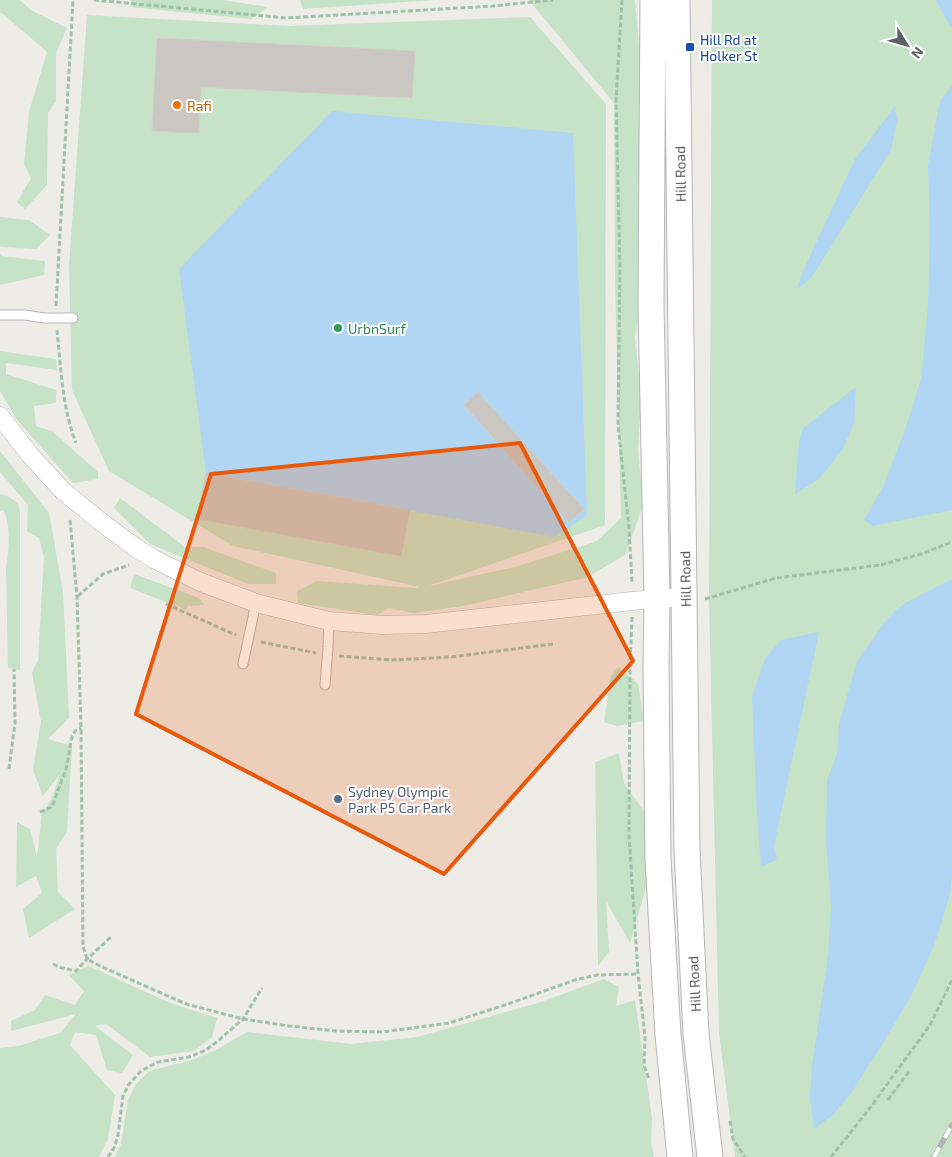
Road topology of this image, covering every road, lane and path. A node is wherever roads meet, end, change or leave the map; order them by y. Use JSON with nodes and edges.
{"nodes":[{"id":1,"x":72,"y":0,"type":"edge"},
{"id":2,"x":94,"y":0,"type":"edge"},
{"id":3,"x":553,"y":0,"type":"edge"},
{"id":4,"x":622,"y":0,"type":"edge"},
{"id":5,"x":653,"y":0,"type":"edge"},
{"id":6,"x":677,"y":0,"type":"edge"},
{"id":7,"x":0,"y":315,"type":"edge"},
{"id":8,"x":56,"y":318,"type":"junction"},
{"id":9,"x":73,"y":318,"type":"dead end"},
{"id":10,"x":0,"y":416,"type":"edge"},
{"id":11,"x":76,"y":443,"type":"dead end"},
{"id":12,"x":63,"y":491,"type":"junction"},
{"id":13,"x":952,"y":542,"type":"edge"},
{"id":14,"x":154,"y":559,"type":"junction"},
{"id":15,"x":632,"y":578,"type":"dead end"},
{"id":16,"x":78,"y":597,"type":"junction"},
{"id":17,"x":657,"y":598,"type":"junction"},
{"id":18,"x":694,"y":598,"type":"junction"},
{"id":19,"x":256,"y":603,"type":"junction"},
{"id":20,"x":166,"y":604,"type":"dead end"},
{"id":21,"x":329,"y":620,"type":"junction"},
{"id":22,"x":632,"y":623,"type":"dead end"},
{"id":23,"x":248,"y":640,"type":"junction"},
{"id":24,"x":553,"y":644,"type":"dead end"},
{"id":25,"x":328,"y":655,"type":"junction"},
{"id":26,"x":243,"y":664,"type":"dead end"},
{"id":27,"x":14,"y":669,"type":"dead end"},
{"id":28,"x":325,"y":685,"type":"dead end"},
{"id":29,"x":81,"y":728,"type":"junction"},
{"id":30,"x":9,"y":769,"type":"dead end"},
{"id":31,"x":40,"y":812,"type":"dead end"},
{"id":32,"x":111,"y":937,"type":"dead end"},
{"id":33,"x":88,"y":958,"type":"junction"},
{"id":34,"x":53,"y":964,"type":"dead end"},
{"id":35,"x":638,"y":974,"type":"junction"},
{"id":36,"x":952,"y":980,"type":"edge"},
{"id":37,"x":262,"y":988,"type":"dead end"},
{"id":38,"x":243,"y":1019,"type":"junction"},
{"id":39,"x":645,"y":1037,"type":"dead end"},
{"id":40,"x":910,"y":1070,"type":"dead end"},
{"id":41,"x":896,"y":1074,"type":"junction"},
{"id":42,"x":903,"y":1079,"type":"junction"},
{"id":43,"x":888,"y":1100,"type":"dead end"},
{"id":44,"x":108,"y":1157,"type":"edge"},
{"id":45,"x":680,"y":1157,"type":"edge"},
{"id":46,"x":710,"y":1157,"type":"edge"},
{"id":47,"x":830,"y":1157,"type":"edge"}],
"edges":[{"from":1,"to":8,"type":"path"},
{"from":2,"to":3,"type":"path"},
{"from":4,"to":15,"type":"path"},
{"from":5,"to":17,"type":"street","name":"Hill Road"},
{"from":6,"to":18,"type":"street","name":"Hill Road"},
{"from":7,"to":8,"type":"lane"},
{"from":8,"to":9,"type":"lane"},
{"from":8,"to":11,"type":"path"},
{"from":10,"to":12,"type":"street"},
{"from":12,"to":14,"type":"street"},
{"from":12,"to":16,"type":"path"},
{"from":13,"to":18,"type":"path"},
{"from":14,"to":16,"type":"path"},
{"from":14,"to":19,"type":"street"},
{"from":16,"to":29,"type":"path"},
{"from":17,"to":18,"type":"street"},
{"from":17,"to":21,"type":"street"},
{"from":17,"to":45,"type":"street","name":"Hill Road"},
{"from":18,"to":46,"type":"street","name":"Hill Road"},
{"from":19,"to":21,"type":"street"},
{"from":19,"to":23,"type":"lane"},
{"from":20,"to":23,"type":"path"},
{"from":21,"to":25,"type":"lane"},
{"from":22,"to":35,"type":"path"},
{"from":23,"to":25,"type":"path"},
{"from":23,"to":26,"type":"lane"},
{"from":24,"to":25,"type":"path"},
{"from":25,"to":28,"type":"lane"},
{"from":27,"to":30,"type":"path"},
{"from":29,"to":31,"type":"path"},
{"from":29,"to":33,"type":"path"},
{"from":32,"to":33,"type":"path"},
{"from":33,"to":34,"type":"path"},
{"from":33,"to":38,"type":"path"},
{"from":35,"to":38,"type":"path"},
{"from":35,"to":39,"type":"path"},
{"from":36,"to":41,"type":"path"},
{"from":37,"to":38,"type":"path"},
{"from":38,"to":44,"type":"path"},
{"from":40,"to":42,"type":"path"},
{"from":41,"to":42,"type":"path"},
{"from":41,"to":47,"type":"path"},
{"from":42,"to":43,"type":"path"}]}
